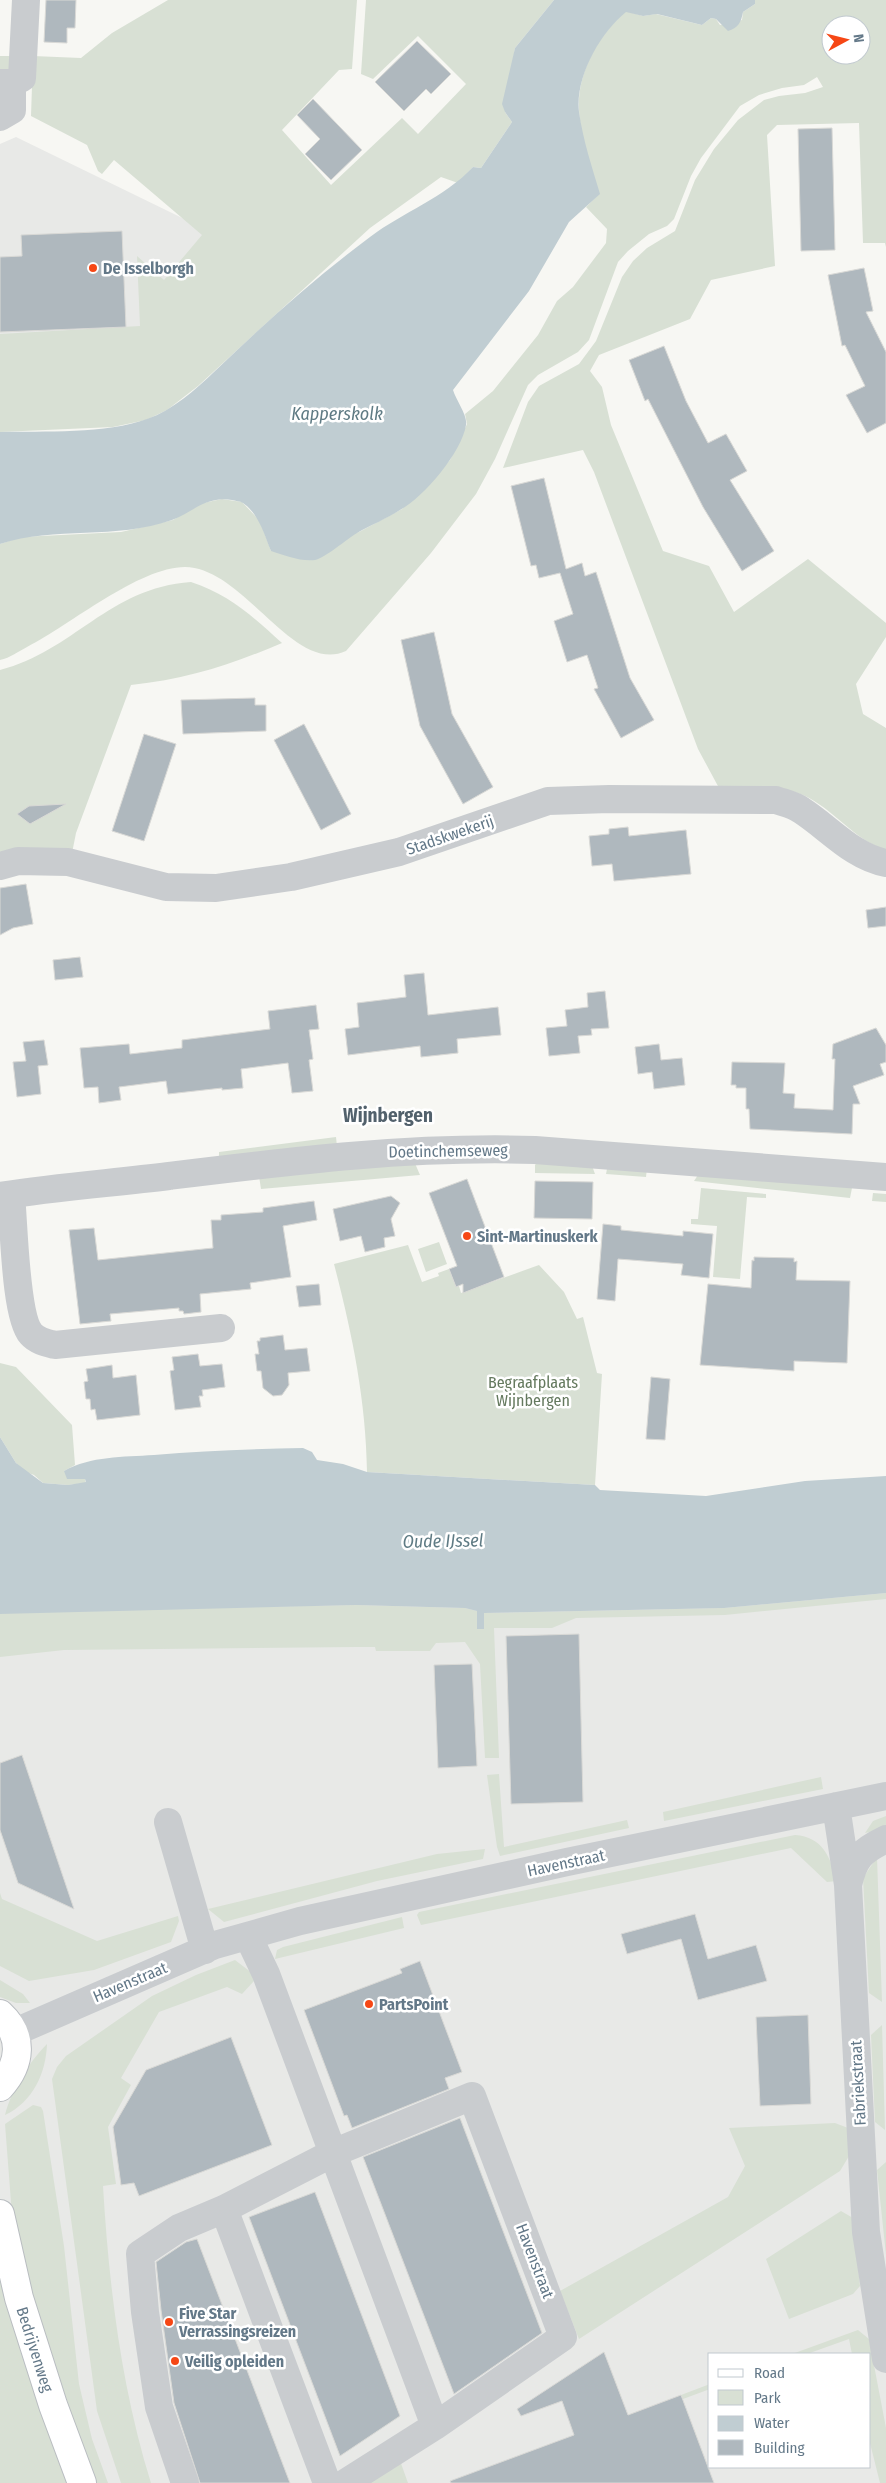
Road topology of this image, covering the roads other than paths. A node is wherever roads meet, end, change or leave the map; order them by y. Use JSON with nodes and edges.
{"nodes":[{"id":1,"x":26,"y":0,"type":"edge"},
{"id":2,"x":6,"y":83,"type":"edge"},
{"id":3,"x":0,"y":117,"type":"edge"},
{"id":4,"x":886,"y":863,"type":"edge"},
{"id":5,"x":0,"y":866,"type":"edge"},
{"id":6,"x":886,"y":1177,"type":"edge"},
{"id":7,"x":6,"y":1196,"type":"edge"},
{"id":8,"x":220,"y":1328,"type":"dead end"},
{"id":9,"x":886,"y":1796,"type":"edge"},
{"id":10,"x":836,"y":1806,"type":"junction"},
{"id":11,"x":168,"y":1822,"type":"dead end"},
{"id":12,"x":886,"y":1839,"type":"edge"},
{"id":13,"x":848,"y":1885,"type":"junction"},
{"id":14,"x":248,"y":1936,"type":"junction"},
{"id":15,"x":205,"y":1950,"type":"junction"},
{"id":16,"x":7,"y":2023,"type":"edge"},
{"id":17,"x":0,"y":2087,"type":"edge"},
{"id":18,"x":333,"y":2153,"type":"junction"},
{"id":19,"x":224,"y":2209,"type":"junction"},
{"id":20,"x":0,"y":2214,"type":"edge"},
{"id":21,"x":886,"y":2359,"type":"edge"},
{"id":22,"x":435,"y":2426,"type":"junction"},
{"id":23,"x":82,"y":2483,"type":"edge"},
{"id":24,"x":185,"y":2483,"type":"edge"},
{"id":25,"x":327,"y":2483,"type":"edge"},
{"id":26,"x":344,"y":2483,"type":"edge"}],
"edges":[{"from":1,"to":2,"type":"street"},
{"from":2,"to":3,"type":"street"},
{"from":4,"to":5,"type":"street","name":"Stadskwekerij"},
{"from":6,"to":7,"type":"street","name":"Doetinchemseweg"},
{"from":7,"to":8,"type":"street","name":"Doetinchemseweg"},
{"from":9,"to":10,"type":"street","name":"Havenstraat"},
{"from":10,"to":13,"type":"street","name":"Fabriekstraat"},
{"from":10,"to":14,"type":"street","name":"Havenstraat"},
{"from":11,"to":15,"type":"street"},
{"from":12,"to":13,"type":"street"},
{"from":13,"to":21,"type":"street","name":"Fabriekstraat"},
{"from":14,"to":15,"type":"street","name":"Havenstraat"},
{"from":14,"to":18,"type":"street"},
{"from":15,"to":16,"type":"street","name":"Havenstraat"},
{"from":16,"to":17,"type":"main road"},
{"from":18,"to":19,"type":"street","name":"Havenstraat"},
{"from":18,"to":22,"type":"street"},
{"from":18,"to":22,"type":"street","name":"Havenstraat"},
{"from":19,"to":24,"type":"street","name":"Havenstraat"},
{"from":19,"to":25,"type":"street"},
{"from":20,"to":23,"type":"main road","name":"Bedrijvenweg"},
{"from":22,"to":26,"type":"street","name":"Havenstraat"}]}
